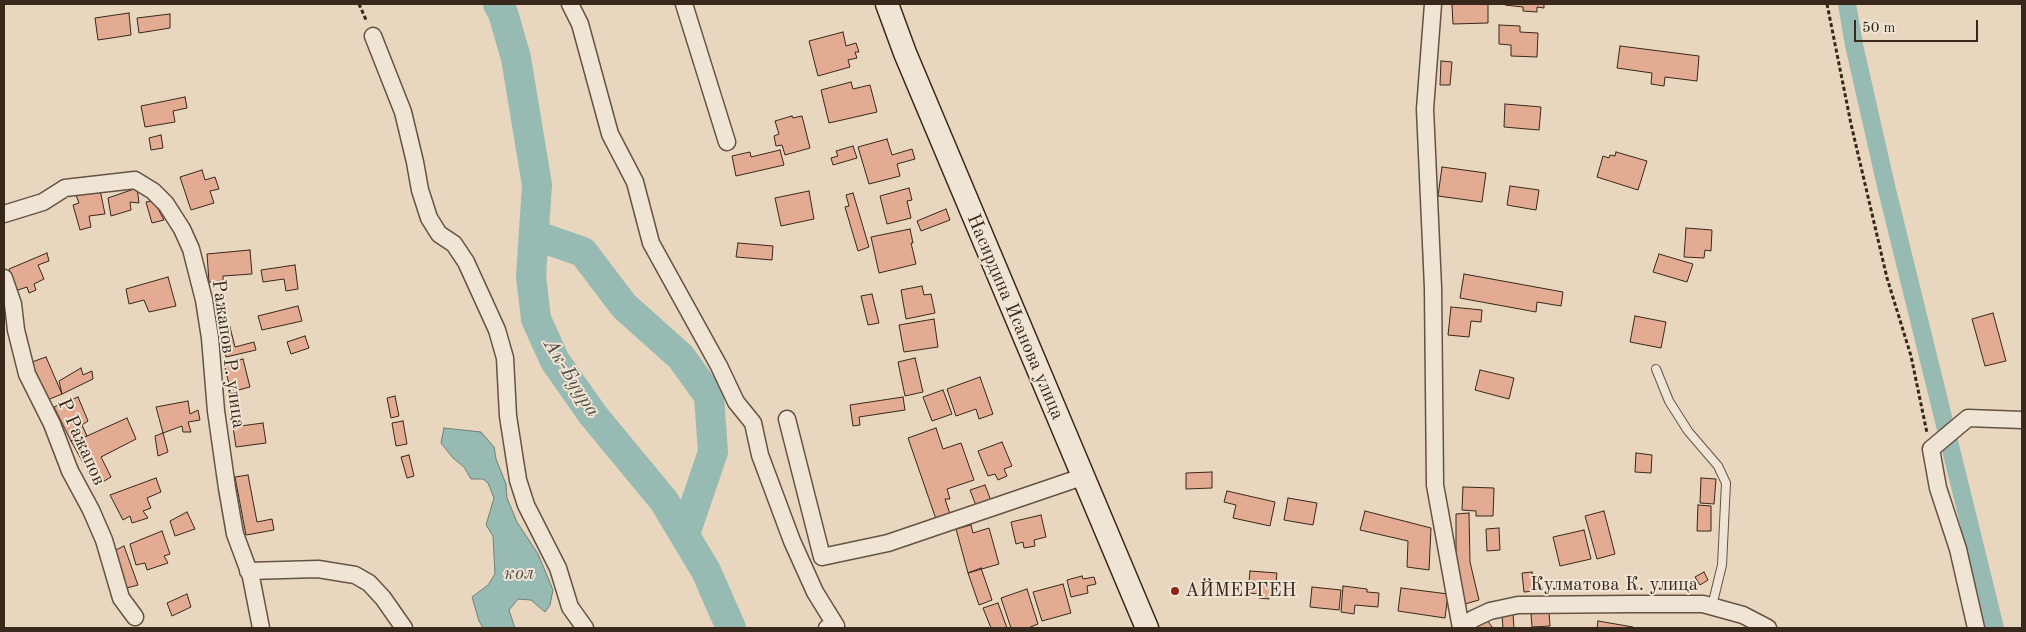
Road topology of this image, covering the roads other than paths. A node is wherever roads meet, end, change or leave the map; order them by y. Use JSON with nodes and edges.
{"nodes":[{"id":1,"x":570,"y":4,"type":"edge"},
{"id":2,"x":684,"y":4,"type":"edge"},
{"id":3,"x":887,"y":4,"type":"edge"},
{"id":4,"x":1432,"y":4,"type":"edge"},
{"id":5,"x":373,"y":36,"type":"dead end"},
{"id":6,"x":727,"y":142,"type":"dead end"},
{"id":7,"x":4,"y":214,"type":"edge"},
{"id":8,"x":4,"y":278,"type":"edge"},
{"id":9,"x":1656,"y":369,"type":"dead end"},
{"id":10,"x":787,"y":419,"type":"dead end"},
{"id":11,"x":2022,"y":420,"type":"edge"},
{"id":12,"x":1082,"y":477,"type":"junction"},
{"id":13,"x":248,"y":571,"type":"junction"},
{"id":14,"x":1712,"y":606,"type":"junction"},
{"id":15,"x":135,"y":617,"type":"dead end"},
{"id":16,"x":262,"y":628,"type":"edge"},
{"id":17,"x":404,"y":628,"type":"edge"},
{"id":18,"x":584,"y":628,"type":"edge"},
{"id":19,"x":827,"y":628,"type":"edge"},
{"id":20,"x":1147,"y":628,"type":"edge"},
{"id":21,"x":1461,"y":628,"type":"edge"},
{"id":22,"x":1768,"y":628,"type":"edge"},
{"id":23,"x":1976,"y":628,"type":"edge"}],
"edges":[{"from":1,"to":19,"type":"street"},
{"from":2,"to":6,"type":"street"},
{"from":3,"to":12,"type":"main road","name":"Насирдина Исанова улица"},
{"from":4,"to":21,"type":"street"},
{"from":5,"to":18,"type":"street"},
{"from":7,"to":13,"type":"street","name":"Ражапов Р. улица"},
{"from":8,"to":15,"type":"street","name":"Р Ражапов"},
{"from":9,"to":14,"type":"lane"},
{"from":10,"to":12,"type":"street"},
{"from":11,"to":23,"type":"street"},
{"from":12,"to":20,"type":"main road","name":"Насирдина Исанова улица"},
{"from":13,"to":16,"type":"street","name":"Ражапов Р. улица"},
{"from":13,"to":17,"type":"street"},
{"from":14,"to":21,"type":"street","name":"Кулматова К. улица"},
{"from":14,"to":22,"type":"street","name":"Кулматова К. улица"}]}
